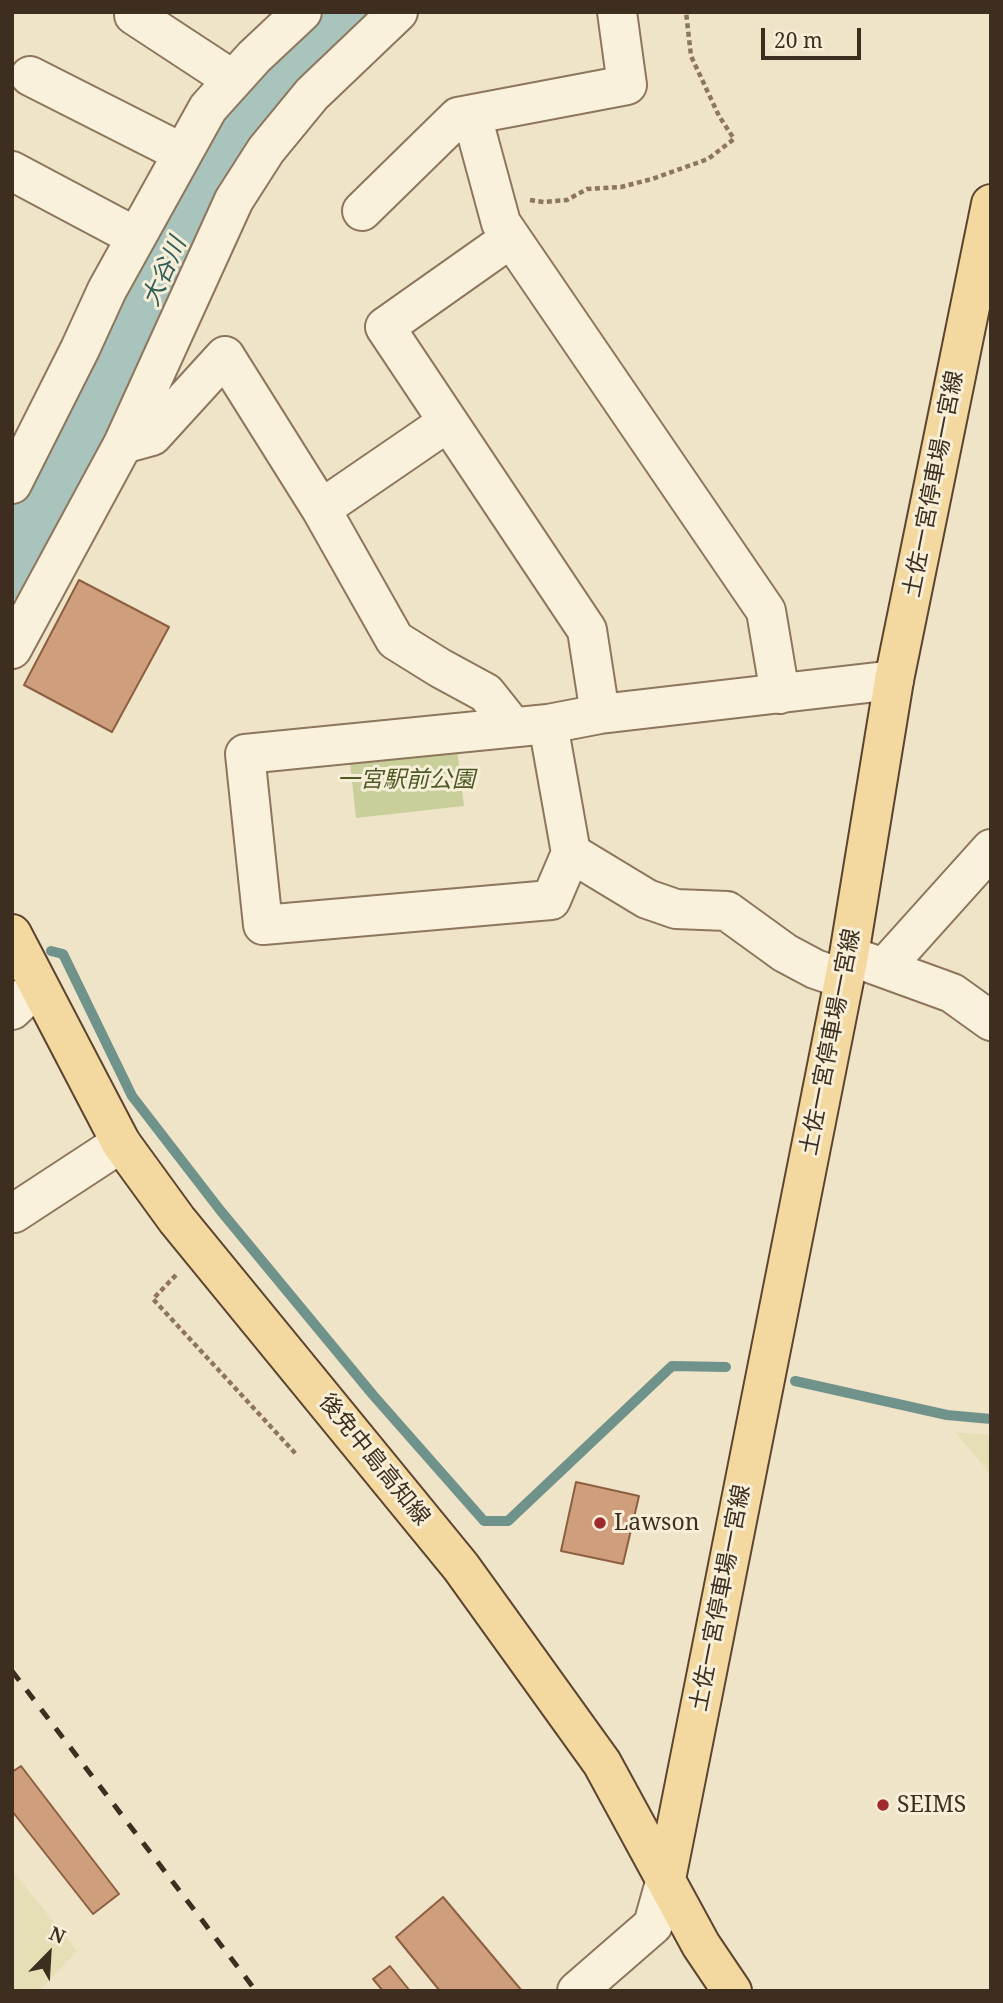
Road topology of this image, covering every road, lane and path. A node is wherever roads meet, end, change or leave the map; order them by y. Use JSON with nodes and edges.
{"nodes":[{"id":1,"x":134,"y":12,"type":"edge"},
{"id":2,"x":302,"y":12,"type":"edge"},
{"id":3,"x":398,"y":12,"type":"edge"},
{"id":4,"x":617,"y":12,"type":"edge"},
{"id":5,"x":686,"y":12,"type":"edge"},
{"id":6,"x":30,"y":76,"type":"dead end"},
{"id":7,"x":233,"y":80,"type":"junction"},
{"id":8,"x":472,"y":116,"type":"junction"},
{"id":9,"x":183,"y":153,"type":"junction"},
{"id":10,"x":12,"y":172,"type":"edge"},
{"id":11,"x":493,"y":194,"type":"junction"},
{"id":12,"x":991,"y":204,"type":"edge"},
{"id":13,"x":362,"y":211,"type":"dead end"},
{"id":14,"x":136,"y":237,"type":"junction"},
{"id":15,"x":511,"y":238,"type":"junction"},
{"id":16,"x":448,"y":422,"type":"junction"},
{"id":17,"x":123,"y":444,"type":"junction"},
{"id":18,"x":12,"y":484,"type":"edge"},
{"id":19,"x":321,"y":509,"type":"junction"},
{"id":20,"x":12,"y":649,"type":"edge"},
{"id":21,"x":894,"y":680,"type":"junction"},
{"id":22,"x":780,"y":694,"type":"junction"},
{"id":23,"x":600,"y":714,"type":"junction"},
{"id":24,"x":530,"y":726,"type":"junction"},
{"id":25,"x":991,"y":849,"type":"edge"},
{"id":26,"x":571,"y":853,"type":"junction"},
{"id":27,"x":12,"y":934,"type":"edge"},
{"id":28,"x":846,"y":967,"type":"junction"},
{"id":29,"x":884,"y":968,"type":"junction"},
{"id":30,"x":23,"y":983,"type":"edge"},
{"id":31,"x":990,"y":1020,"type":"edge"},
{"id":32,"x":121,"y":1143,"type":"junction"},
{"id":33,"x":14,"y":1213,"type":"dead end"},
{"id":34,"x":200,"y":1249,"type":"junction"},
{"id":35,"x":296,"y":1454,"type":"dead end"},
{"id":36,"x":666,"y":1879,"type":"junction"},
{"id":37,"x":576,"y":1991,"type":"edge"},
{"id":38,"x":732,"y":1991,"type":"edge"}],
"edges":[{"from":1,"to":7,"type":"street"},
{"from":2,"to":7,"type":"street"},
{"from":3,"to":17,"type":"street"},
{"from":4,"to":8,"type":"street"},
{"from":5,"to":11,"type":"path"},
{"from":6,"to":9,"type":"street"},
{"from":7,"to":9,"type":"street"},
{"from":8,"to":11,"type":"street"},
{"from":8,"to":13,"type":"street"},
{"from":9,"to":14,"type":"street"},
{"from":10,"to":14,"type":"street"},
{"from":11,"to":15,"type":"street"},
{"from":12,"to":21,"type":"main road","name":"土佐一宮停車場一宮線"},
{"from":14,"to":18,"type":"street"},
{"from":15,"to":16,"type":"street"},
{"from":15,"to":22,"type":"street"},
{"from":16,"to":19,"type":"street"},
{"from":16,"to":23,"type":"street"},
{"from":17,"to":19,"type":"street"},
{"from":17,"to":20,"type":"street"},
{"from":19,"to":24,"type":"street"},
{"from":21,"to":22,"type":"street"},
{"from":21,"to":28,"type":"main road","name":"土佐一宮停車場一宮線"},
{"from":22,"to":23,"type":"street"},
{"from":23,"to":24,"type":"street"},
{"from":24,"to":26,"type":"street"},
{"from":24,"to":26,"type":"street"},
{"from":25,"to":29,"type":"street"},
{"from":26,"to":28,"type":"street"},
{"from":27,"to":30,"type":"main road","name":"後免中島高知線"},
{"from":28,"to":29,"type":"street"},
{"from":28,"to":36,"type":"main road","name":"土佐一宮停車場一宮線"},
{"from":29,"to":31,"type":"street"},
{"from":30,"to":32,"type":"main road","name":"後免中島高知線"},
{"from":32,"to":33,"type":"street"},
{"from":32,"to":34,"type":"main road","name":"後免中島高知線"},
{"from":34,"to":35,"type":"path"},
{"from":34,"to":36,"type":"main road","name":"後免中島高知線"},
{"from":36,"to":37,"type":"street"},
{"from":36,"to":38,"type":"main road","name":"後免中島高知線"}]}
